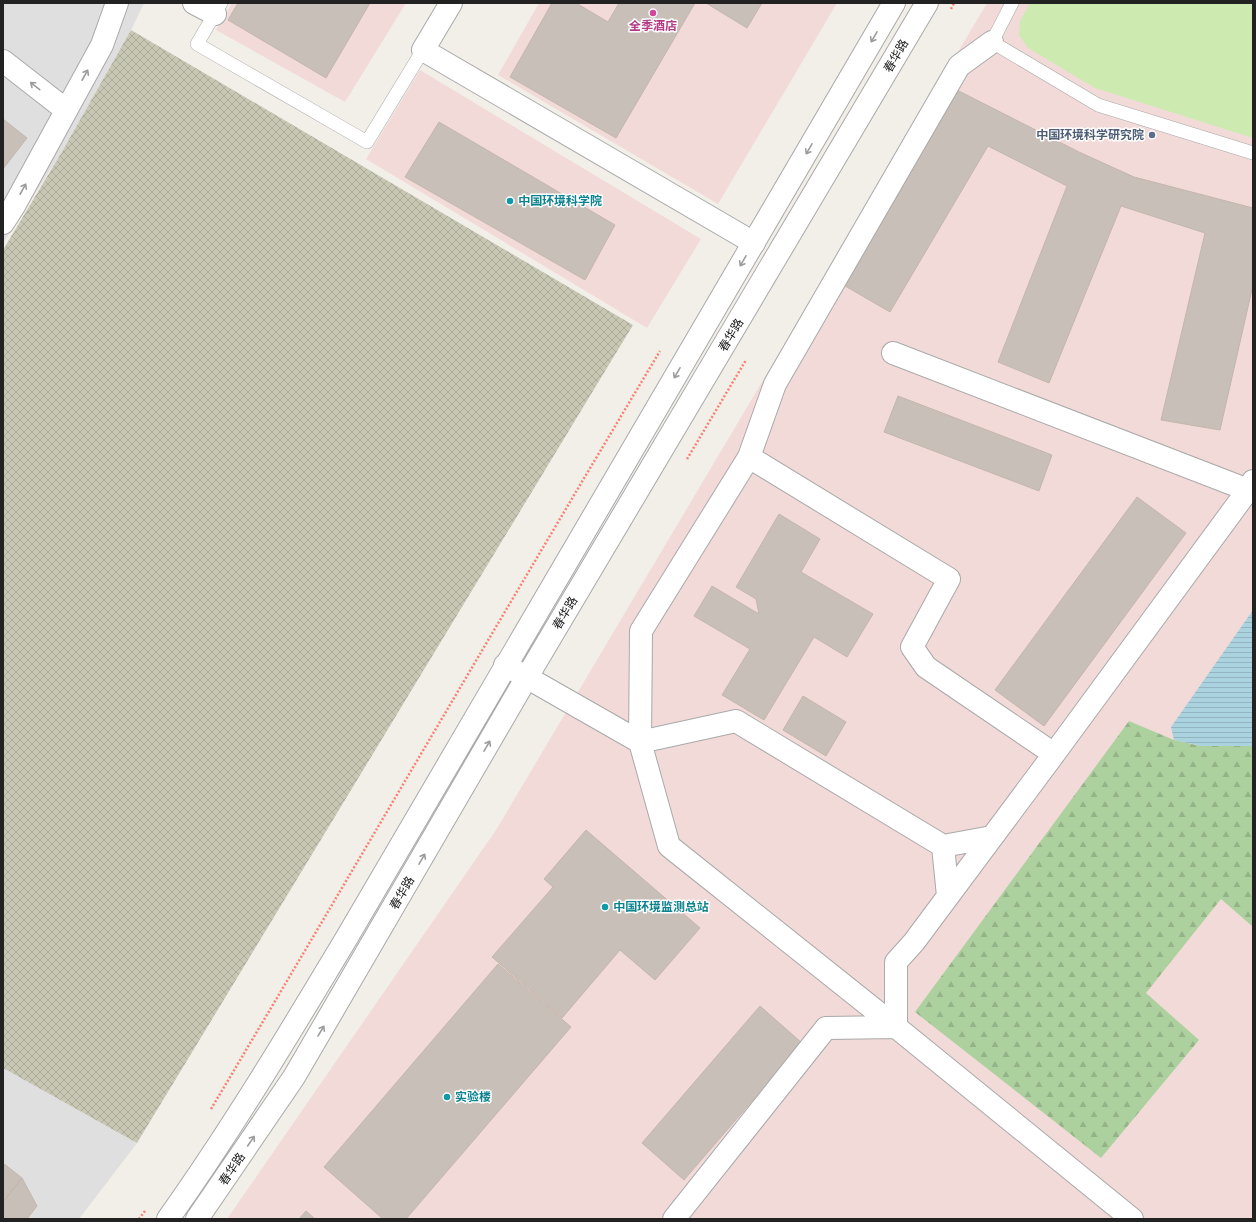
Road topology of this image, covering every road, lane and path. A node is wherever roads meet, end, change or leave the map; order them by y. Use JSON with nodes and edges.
{"nodes":[{"id":1,"x":117,"y":3,"type":"edge"},
{"id":2,"x":194,"y":3,"type":"edge"},
{"id":3,"x":451,"y":3,"type":"edge"},
{"id":4,"x":894,"y":3,"type":"edge"},
{"id":5,"x":927,"y":3,"type":"edge"},
{"id":6,"x":1012,"y":3,"type":"edge"},
{"id":7,"x":218,"y":8,"type":"edge"},
{"id":8,"x":992,"y":42,"type":"junction"},
{"id":9,"x":423,"y":50,"type":"junction"},
{"id":10,"x":3,"y":61,"type":"edge"},
{"id":11,"x":66,"y":110,"type":"junction"},
{"id":12,"x":1253,"y":153,"type":"edge"},
{"id":13,"x":3,"y":222,"type":"edge"},
{"id":14,"x":754,"y":243,"type":"junction"},
{"id":15,"x":664,"y":345,"type":"dead end"},
{"id":16,"x":893,"y":353,"type":"dead end"},
{"id":17,"x":749,"y":456,"type":"junction"},
{"id":18,"x":1250,"y":485,"type":"edge"},
{"id":19,"x":506,"y":665,"type":"junction"},
{"id":20,"x":527,"y":677,"type":"junction"},
{"id":21,"x":640,"y":742,"type":"junction"},
{"id":22,"x":1054,"y":754,"type":"junction"},
{"id":23,"x":992,"y":837,"type":"junction"},
{"id":24,"x":943,"y":846,"type":"junction"},
{"id":25,"x":948,"y":896,"type":"junction"},
{"id":26,"x":896,"y":1027,"type":"junction"},
{"id":27,"x":207,"y":1116,"type":"dead end"},
{"id":28,"x":148,"y":1207,"type":"dead end"},
{"id":29,"x":139,"y":1219,"type":"edge"},
{"id":30,"x":168,"y":1219,"type":"edge"},
{"id":31,"x":197,"y":1219,"type":"edge"},
{"id":32,"x":674,"y":1219,"type":"edge"},
{"id":33,"x":1132,"y":1219,"type":"edge"}],
"edges":[{"from":11,"to":1,"type":"street","one_way":true},
{"from":2,"to":7,"type":"street"},
{"from":3,"to":9,"type":"street"},
{"from":4,"to":14,"type":"street","name":"春华路","one_way":true},
{"from":5,"to":20,"type":"street","name":"春华路"},
{"from":6,"to":8,"type":"lane"},
{"from":7,"to":9,"type":"lane"},
{"from":8,"to":12,"type":"lane"},
{"from":8,"to":17,"type":"street"},
{"from":9,"to":14,"type":"street"},
{"from":11,"to":10,"type":"street","one_way":true},
{"from":13,"to":11,"type":"street","one_way":true},
{"from":14,"to":19,"type":"street","name":"春华路","one_way":true},
{"from":15,"to":27,"type":"path"},
{"from":16,"to":18,"type":"street"},
{"from":17,"to":21,"type":"street"},
{"from":17,"to":22,"type":"street"},
{"from":18,"to":22,"type":"street"},
{"from":19,"to":20,"type":"street"},
{"from":19,"to":30,"type":"street","name":"春华路"},
{"from":20,"to":21,"type":"street"},
{"from":31,"to":20,"type":"street","name":"春华路","one_way":true},
{"from":21,"to":24,"type":"street"},
{"from":21,"to":26,"type":"street"},
{"from":22,"to":23,"type":"street"},
{"from":23,"to":24,"type":"street"},
{"from":23,"to":25,"type":"street"},
{"from":24,"to":25,"type":"street"},
{"from":25,"to":26,"type":"street"},
{"from":26,"to":32,"type":"street"},
{"from":26,"to":33,"type":"street"},
{"from":28,"to":29,"type":"path"}]}
